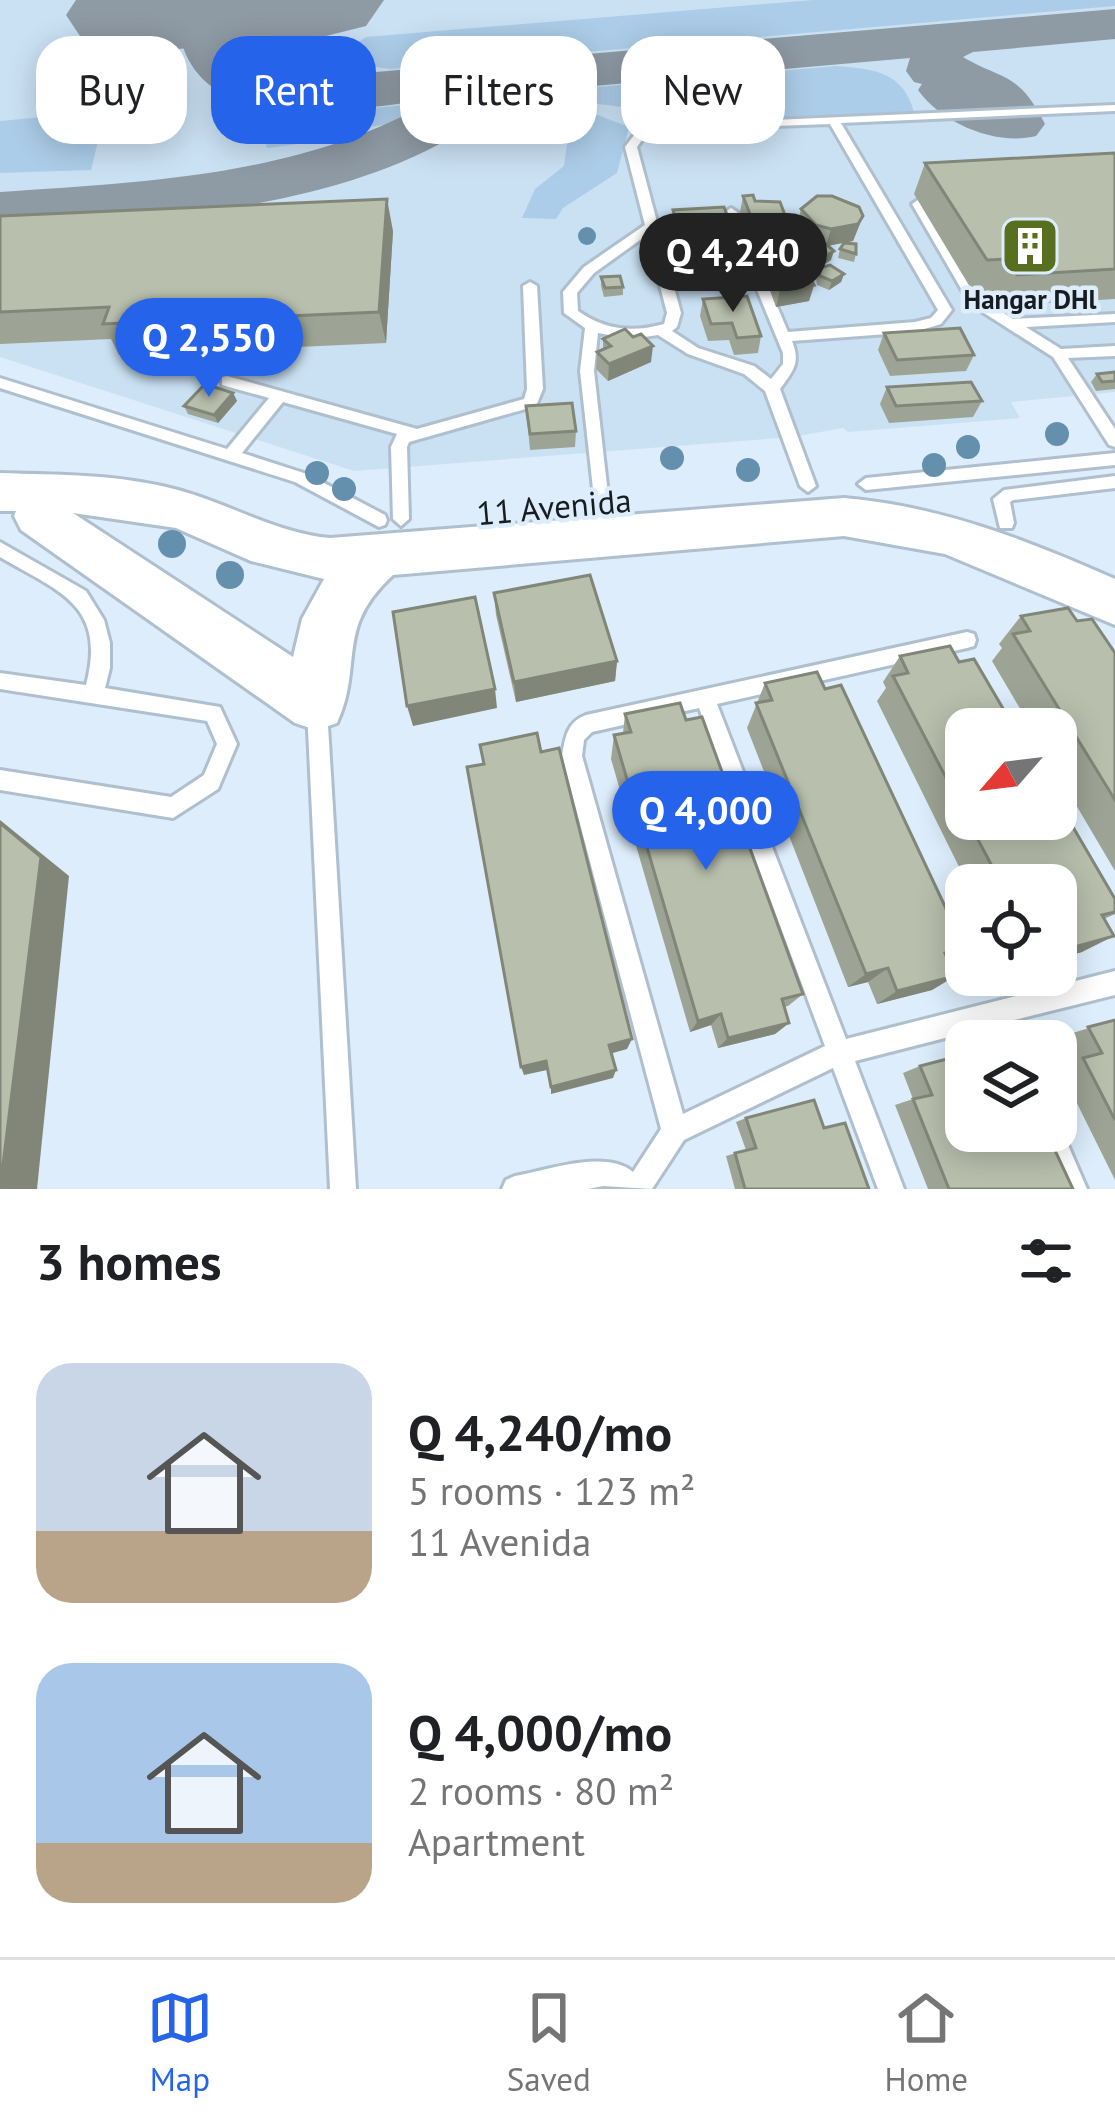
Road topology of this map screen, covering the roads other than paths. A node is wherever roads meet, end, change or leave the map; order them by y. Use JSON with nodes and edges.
{"nodes":[{"id":1,"x":1115,"y":108,"type":"edge"},
{"id":2,"x":833,"y":120,"type":"junction"},
{"id":3,"x":918,"y":204,"type":"dead end"},
{"id":4,"x":731,"y":212,"type":"edge"},
{"id":5,"x":654,"y":225,"type":"junction"},
{"id":6,"x":530,"y":286,"type":"dead end"},
{"id":7,"x":1115,"y":318,"type":"edge"},
{"id":8,"x":1007,"y":324,"type":"junction"},
{"id":9,"x":591,"y":329,"type":"junction"},
{"id":10,"x":660,"y":330,"type":"junction"},
{"id":11,"x":784,"y":337,"type":"junction"},
{"id":12,"x":1115,"y":351,"type":"edge"},
{"id":13,"x":1058,"y":353,"type":"junction"},
{"id":14,"x":227,"y":381,"type":"dead end"},
{"id":15,"x":0,"y":383,"type":"edge"},
{"id":16,"x":772,"y":388,"type":"junction"},
{"id":17,"x":279,"y":396,"type":"junction"},
{"id":18,"x":412,"y":433,"type":"junction"},
{"id":19,"x":1115,"y":441,"type":"edge"},
{"id":20,"x":233,"y":453,"type":"junction"},
{"id":21,"x":1115,"y":459,"type":"edge"},
{"id":22,"x":0,"y":462,"type":"edge"},
{"id":23,"x":1115,"y":482,"type":"edge"},
{"id":24,"x":839,"y":495,"type":"junction"},
{"id":25,"x":602,"y":502,"type":"junction"},
{"id":26,"x":1018,"y":506,"type":"junction"},
{"id":27,"x":13,"y":519,"type":"edge"},
{"id":28,"x":387,"y":531,"type":"junction"},
{"id":29,"x":1115,"y":569,"type":"edge"},
{"id":30,"x":1115,"y":603,"type":"edge"},
{"id":31,"x":967,"y":640,"type":"dead end"},
{"id":32,"x":0,"y":681,"type":"edge"},
{"id":33,"x":93,"y":695,"type":"junction"},
{"id":34,"x":705,"y":698,"type":"junction"},
{"id":35,"x":316,"y":704,"type":"junction"},
{"id":36,"x":2,"y":783,"type":"edge"},
{"id":37,"x":1115,"y":983,"type":"edge"},
{"id":38,"x":998,"y":1012,"type":"junction"},
{"id":39,"x":1001,"y":1020,"type":"edge"},
{"id":40,"x":838,"y":1053,"type":"junction"},
{"id":41,"x":675,"y":1131,"type":"junction"},
{"id":42,"x":1058,"y":1152,"type":"edge"},
{"id":43,"x":343,"y":1189,"type":"edge"},
{"id":44,"x":515,"y":1189,"type":"edge"},
{"id":45,"x":628,"y":1189,"type":"edge"},
{"id":46,"x":637,"y":1189,"type":"edge"},
{"id":47,"x":891,"y":1189,"type":"edge"},
{"id":48,"x":1074,"y":1189,"type":"edge"}],
"edges":[{"from":1,"to":2,"type":"lane"},
{"from":2,"to":5,"type":"lane"},
{"from":2,"to":11,"type":"lane"},
{"from":3,"to":8,"type":"lane"},
{"from":4,"to":11,"type":"lane"},
{"from":5,"to":9,"type":"lane"},
{"from":5,"to":10,"type":"lane"},
{"from":6,"to":18,"type":"lane"},
{"from":7,"to":8,"type":"lane"},
{"from":8,"to":13,"type":"lane"},
{"from":9,"to":10,"type":"lane"},
{"from":9,"to":25,"type":"lane"},
{"from":10,"to":16,"type":"lane"},
{"from":11,"to":16,"type":"lane"},
{"from":12,"to":13,"type":"lane"},
{"from":13,"to":19,"type":"lane"},
{"from":14,"to":17,"type":"lane"},
{"from":15,"to":20,"type":"lane"},
{"from":16,"to":24,"type":"lane"},
{"from":17,"to":18,"type":"lane"},
{"from":17,"to":20,"type":"lane"},
{"from":18,"to":28,"type":"lane"},
{"from":20,"to":28,"type":"lane"},
{"from":21,"to":24,"type":"lane","name":"11 Avenida"},
{"from":22,"to":28,"type":"main road","name":"11 Avenida"},
{"from":23,"to":26,"type":"lane"},
{"from":24,"to":25,"type":"main road","name":"11 Avenida"},
{"from":24,"to":26,"type":"main road"},
{"from":24,"to":28,"type":"main road","name":"11 Avenida"},
{"from":24,"to":30,"type":"main road"},
{"from":25,"to":28,"type":"main road","name":"11 Avenida"},
{"from":26,"to":29,"type":"main road"},
{"from":27,"to":28,"type":"main road","name":"11 Avenida"},
{"from":27,"to":33,"type":"lane"},
{"from":27,"to":35,"type":"main road"},
{"from":28,"to":35,"type":"main road"},
{"from":31,"to":34,"type":"lane"},
{"from":32,"to":33,"type":"lane"},
{"from":33,"to":36,"type":"lane"},
{"from":34,"to":40,"type":"lane"},
{"from":34,"to":41,"type":"lane"},
{"from":35,"to":43,"type":"lane"},
{"from":37,"to":38,"type":"lane"},
{"from":38,"to":39,"type":"lane"},
{"from":38,"to":40,"type":"lane"},
{"from":40,"to":41,"type":"lane"},
{"from":40,"to":47,"type":"lane"},
{"from":41,"to":46,"type":"lane"},
{"from":42,"to":48,"type":"lane"},
{"from":44,"to":45,"type":"lane"}]}
